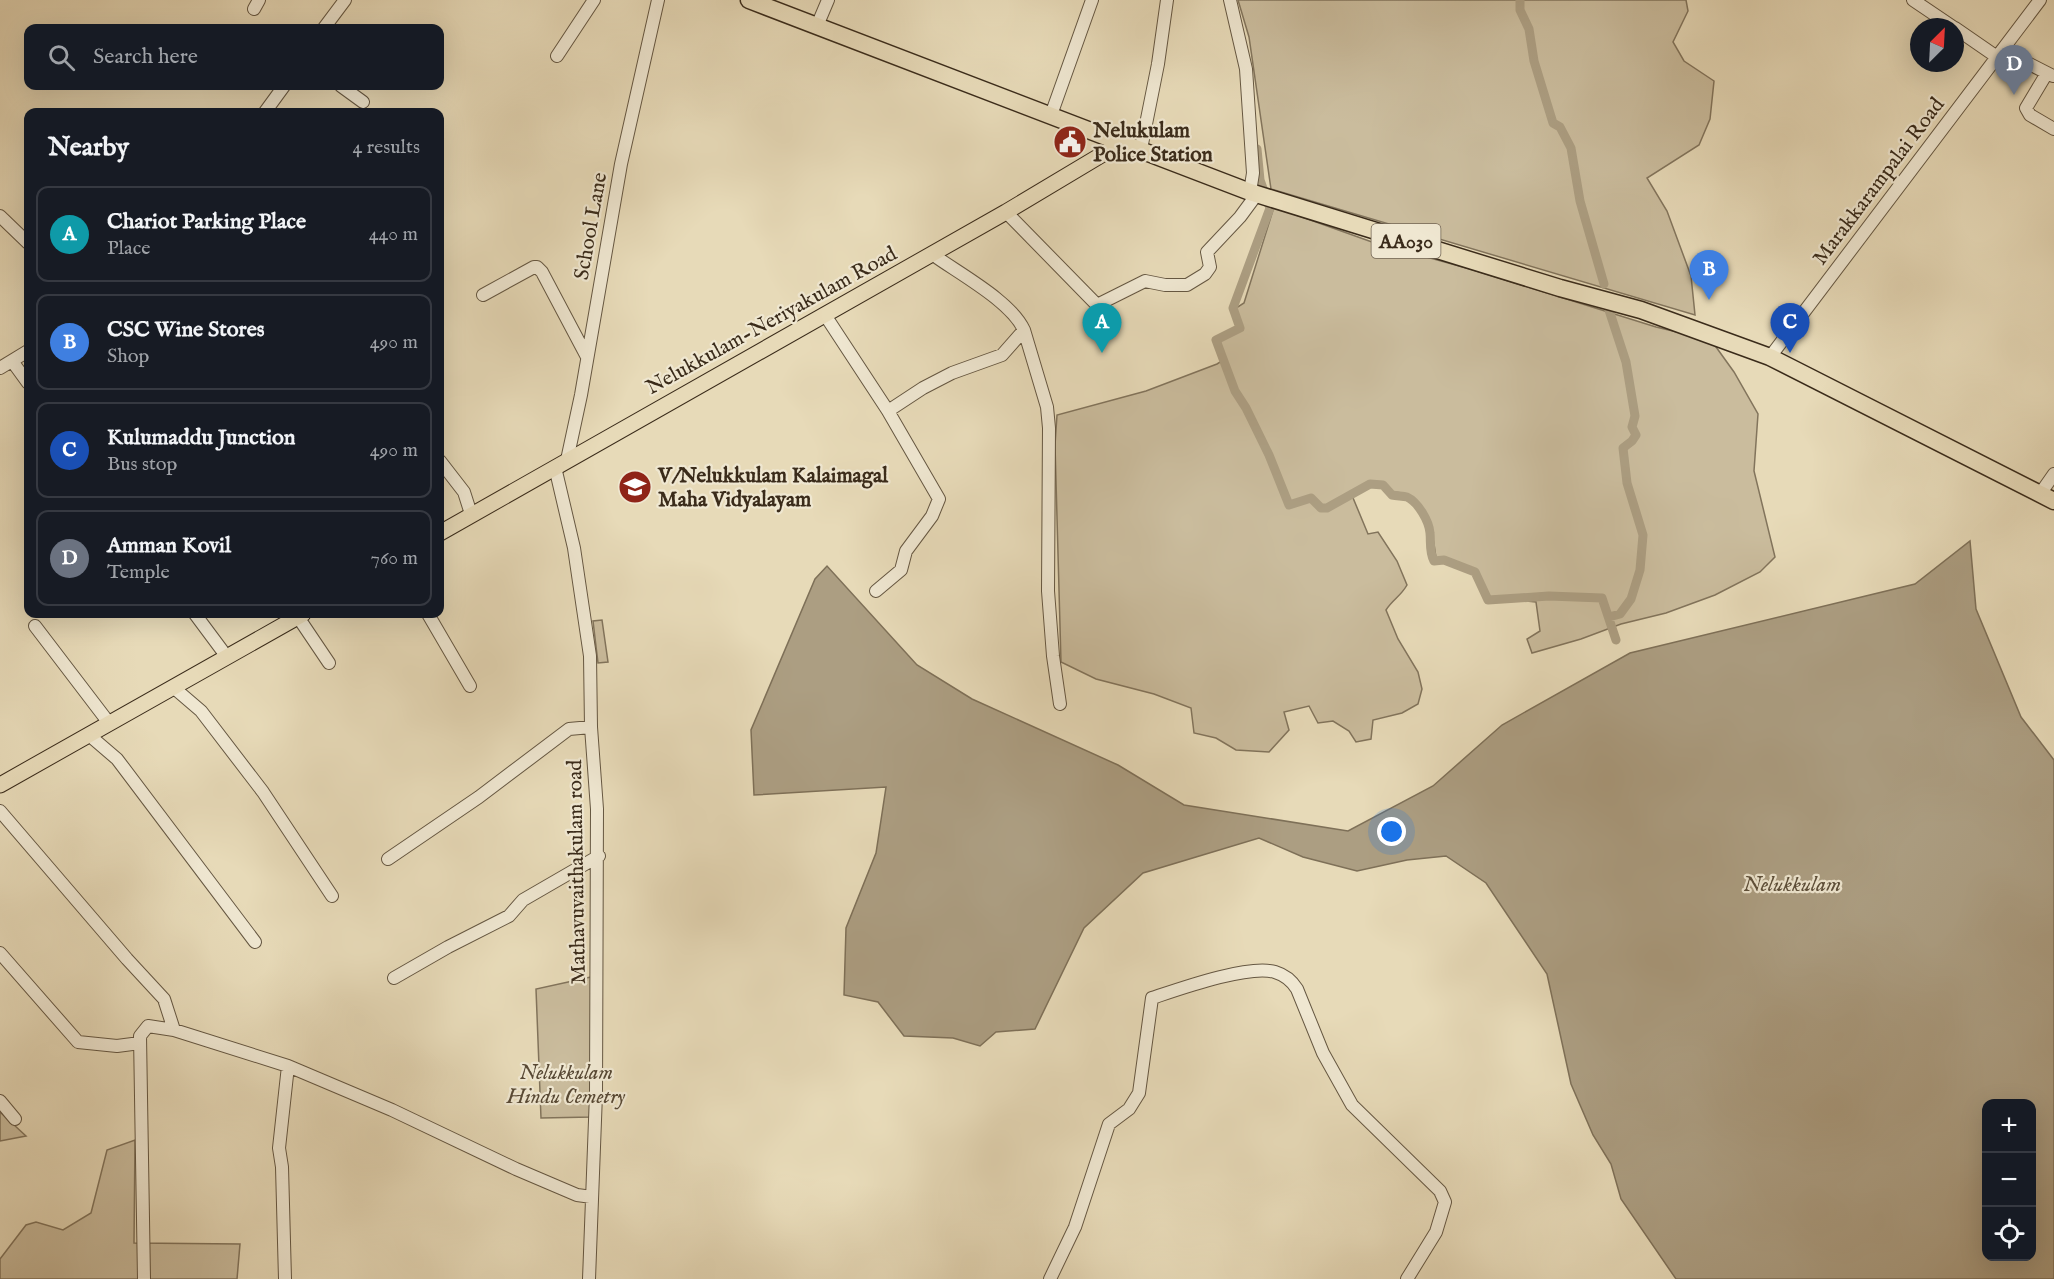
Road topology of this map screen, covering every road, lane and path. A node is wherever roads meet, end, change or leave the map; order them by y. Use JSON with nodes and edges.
{"nodes":[{"id":1,"x":345,"y":0,"type":"edge"},
{"id":2,"x":594,"y":0,"type":"edge"},
{"id":3,"x":658,"y":0,"type":"edge"},
{"id":4,"x":749,"y":0,"type":"edge"},
{"id":5,"x":828,"y":0,"type":"edge"},
{"id":6,"x":1092,"y":0,"type":"edge"},
{"id":7,"x":1167,"y":0,"type":"edge"},
{"id":8,"x":1230,"y":0,"type":"edge"},
{"id":9,"x":1913,"y":0,"type":"edge"},
{"id":10,"x":2040,"y":0,"type":"edge"},
{"id":11,"x":1939,"y":18,"type":"edge"},
{"id":12,"x":327,"y":24,"type":"edge"},
{"id":13,"x":817,"y":26,"type":"junction"},
{"id":14,"x":1964,"y":34,"type":"edge"},
{"id":15,"x":1999,"y":53,"type":"junction"},
{"id":16,"x":557,"y":56,"type":"dead end"},
{"id":17,"x":2050,"y":75,"type":"edge"},
{"id":18,"x":281,"y":90,"type":"edge"},
{"id":19,"x":346,"y":90,"type":"edge"},
{"id":20,"x":363,"y":102,"type":"dead end"},
{"id":21,"x":268,"y":108,"type":"edge"},
{"id":22,"x":1051,"y":115,"type":"junction"},
{"id":23,"x":2054,"y":129,"type":"edge"},
{"id":24,"x":1123,"y":142,"type":"junction"},
{"id":25,"x":1141,"y":149,"type":"junction"},
{"id":26,"x":1253,"y":193,"type":"junction"},
{"id":27,"x":1006,"y":212,"type":"junction"},
{"id":28,"x":0,"y":216,"type":"edge"},
{"id":29,"x":24,"y":239,"type":"edge"},
{"id":30,"x":932,"y":254,"type":"junction"},
{"id":31,"x":483,"y":295,"type":"dead end"},
{"id":32,"x":825,"y":315,"type":"junction"},
{"id":33,"x":1024,"y":330,"type":"junction"},
{"id":34,"x":24,"y":354,"type":"edge"},
{"id":35,"x":587,"y":357,"type":"junction"},
{"id":36,"x":1770,"y":357,"type":"junction"},
{"id":37,"x":12,"y":361,"type":"junction"},
{"id":38,"x":0,"y":368,"type":"edge"},
{"id":39,"x":24,"y":378,"type":"edge"},
{"id":40,"x":888,"y":411,"type":"junction"},
{"id":41,"x":561,"y":464,"type":"junction"},
{"id":42,"x":444,"y":466,"type":"edge"},
{"id":43,"x":2054,"y":474,"type":"edge"},
{"id":44,"x":2047,"y":498,"type":"edge"},
{"id":45,"x":471,"y":514,"type":"junction"},
{"id":46,"x":444,"y":531,"type":"edge"},
{"id":47,"x":876,"y":591,"type":"dead end"},
{"id":48,"x":198,"y":618,"type":"edge"},
{"id":49,"x":295,"y":618,"type":"edge"},
{"id":50,"x":302,"y":618,"type":"edge"},
{"id":51,"x":430,"y":618,"type":"edge"},
{"id":52,"x":35,"y":626,"type":"dead end"},
{"id":53,"x":227,"y":657,"type":"junction"},
{"id":54,"x":329,"y":663,"type":"dead end"},
{"id":55,"x":470,"y":686,"type":"dead end"},
{"id":56,"x":173,"y":687,"type":"junction"},
{"id":57,"x":1060,"y":704,"type":"dead end"},
{"id":58,"x":109,"y":723,"type":"junction"},
{"id":59,"x":591,"y":727,"type":"junction"},
{"id":60,"x":89,"y":735,"type":"junction"},
{"id":61,"x":0,"y":785,"type":"edge"},
{"id":62,"x":0,"y":811,"type":"edge"},
{"id":63,"x":599,"y":856,"type":"junction"},
{"id":64,"x":388,"y":859,"type":"dead end"},
{"id":65,"x":332,"y":896,"type":"dead end"},
{"id":66,"x":255,"y":942,"type":"dead end"},
{"id":67,"x":0,"y":953,"type":"edge"},
{"id":68,"x":394,"y":978,"type":"dead end"},
{"id":69,"x":174,"y":1030,"type":"junction"},
{"id":70,"x":140,"y":1043,"type":"junction"},
{"id":71,"x":288,"y":1066,"type":"junction"},
{"id":72,"x":0,"y":1101,"type":"edge"},
{"id":73,"x":15,"y":1119,"type":"dead end"},
{"id":74,"x":592,"y":1197,"type":"junction"},
{"id":75,"x":144,"y":1279,"type":"edge"},
{"id":76,"x":285,"y":1279,"type":"edge"},
{"id":77,"x":589,"y":1279,"type":"edge"},
{"id":78,"x":1050,"y":1279,"type":"edge"},
{"id":79,"x":1407,"y":1279,"type":"edge"}],
"edges":[{"from":1,"to":12,"type":"street"},
{"from":2,"to":16,"type":"street"},
{"from":3,"to":35,"type":"street","name":"School Lane"},
{"from":4,"to":13,"type":"highway","number":"AA030"},
{"from":5,"to":13,"type":"street"},
{"from":6,"to":22,"type":"street"},
{"from":7,"to":25,"type":"street"},
{"from":8,"to":26,"type":"street"},
{"from":9,"to":11,"type":"street"},
{"from":10,"to":15,"type":"street","name":"Marakkarampalai Road"},
{"from":13,"to":22,"type":"highway","number":"AA030"},
{"from":14,"to":15,"type":"street"},
{"from":15,"to":17,"type":"street"},
{"from":15,"to":36,"type":"street","name":"Marakkarampalai Road"},
{"from":17,"to":23,"type":"street"},
{"from":18,"to":21,"type":"street"},
{"from":19,"to":20,"type":"street"},
{"from":22,"to":24,"type":"highway","number":"AA030"},
{"from":24,"to":25,"type":"highway","number":"AA030"},
{"from":24,"to":27,"type":"main road","name":"Nelukkulam-Neriyakulam Road"},
{"from":25,"to":26,"type":"highway","number":"AA030"},
{"from":26,"to":27,"type":"street"},
{"from":26,"to":36,"type":"highway","number":"AA030"},
{"from":27,"to":30,"type":"main road","name":"Nelukkulam-Neriyakulam Road"},
{"from":28,"to":29,"type":"street"},
{"from":30,"to":32,"type":"main road","name":"Nelukkulam-Neriyakulam Road"},
{"from":30,"to":33,"type":"street"},
{"from":31,"to":35,"type":"street"},
{"from":32,"to":40,"type":"street"},
{"from":32,"to":41,"type":"main road","name":"Nelukkulam-Neriyakulam Road"},
{"from":33,"to":40,"type":"street"},
{"from":33,"to":57,"type":"street"},
{"from":34,"to":37,"type":"street"},
{"from":35,"to":41,"type":"street","name":"School Lane"},
{"from":36,"to":44,"type":"highway","number":"AA030"},
{"from":37,"to":38,"type":"street"},
{"from":37,"to":39,"type":"street"},
{"from":40,"to":47,"type":"street"},
{"from":41,"to":45,"type":"main road","name":"Nelukkulam-Neriyakulam Road"},
{"from":41,"to":59,"type":"street","name":"Mathavuvaithakulam road"},
{"from":42,"to":45,"type":"street"},
{"from":43,"to":44,"type":"street"},
{"from":45,"to":46,"type":"main road","name":"Nelukkulam-Neriyakulam Road"},
{"from":48,"to":53,"type":"street"},
{"from":49,"to":53,"type":"main road"},
{"from":50,"to":54,"type":"street"},
{"from":51,"to":55,"type":"street"},
{"from":52,"to":58,"type":"street"},
{"from":53,"to":56,"type":"main road"},
{"from":56,"to":58,"type":"main road"},
{"from":56,"to":65,"type":"street"},
{"from":58,"to":60,"type":"main road"},
{"from":59,"to":63,"type":"street","name":"Mathavuvaithakulam road"},
{"from":59,"to":64,"type":"street"},
{"from":60,"to":61,"type":"main road"},
{"from":60,"to":66,"type":"street"},
{"from":62,"to":69,"type":"street"},
{"from":63,"to":68,"type":"street"},
{"from":63,"to":74,"type":"street","name":"Mathavuvaithakulam road"},
{"from":67,"to":70,"type":"street"},
{"from":69,"to":70,"type":"street"},
{"from":69,"to":71,"type":"street"},
{"from":70,"to":75,"type":"street"},
{"from":71,"to":74,"type":"street"},
{"from":71,"to":76,"type":"street"},
{"from":72,"to":73,"type":"street"},
{"from":74,"to":77,"type":"street","name":"Mathavuvaithakulam road"},
{"from":78,"to":79,"type":"street"}]}
